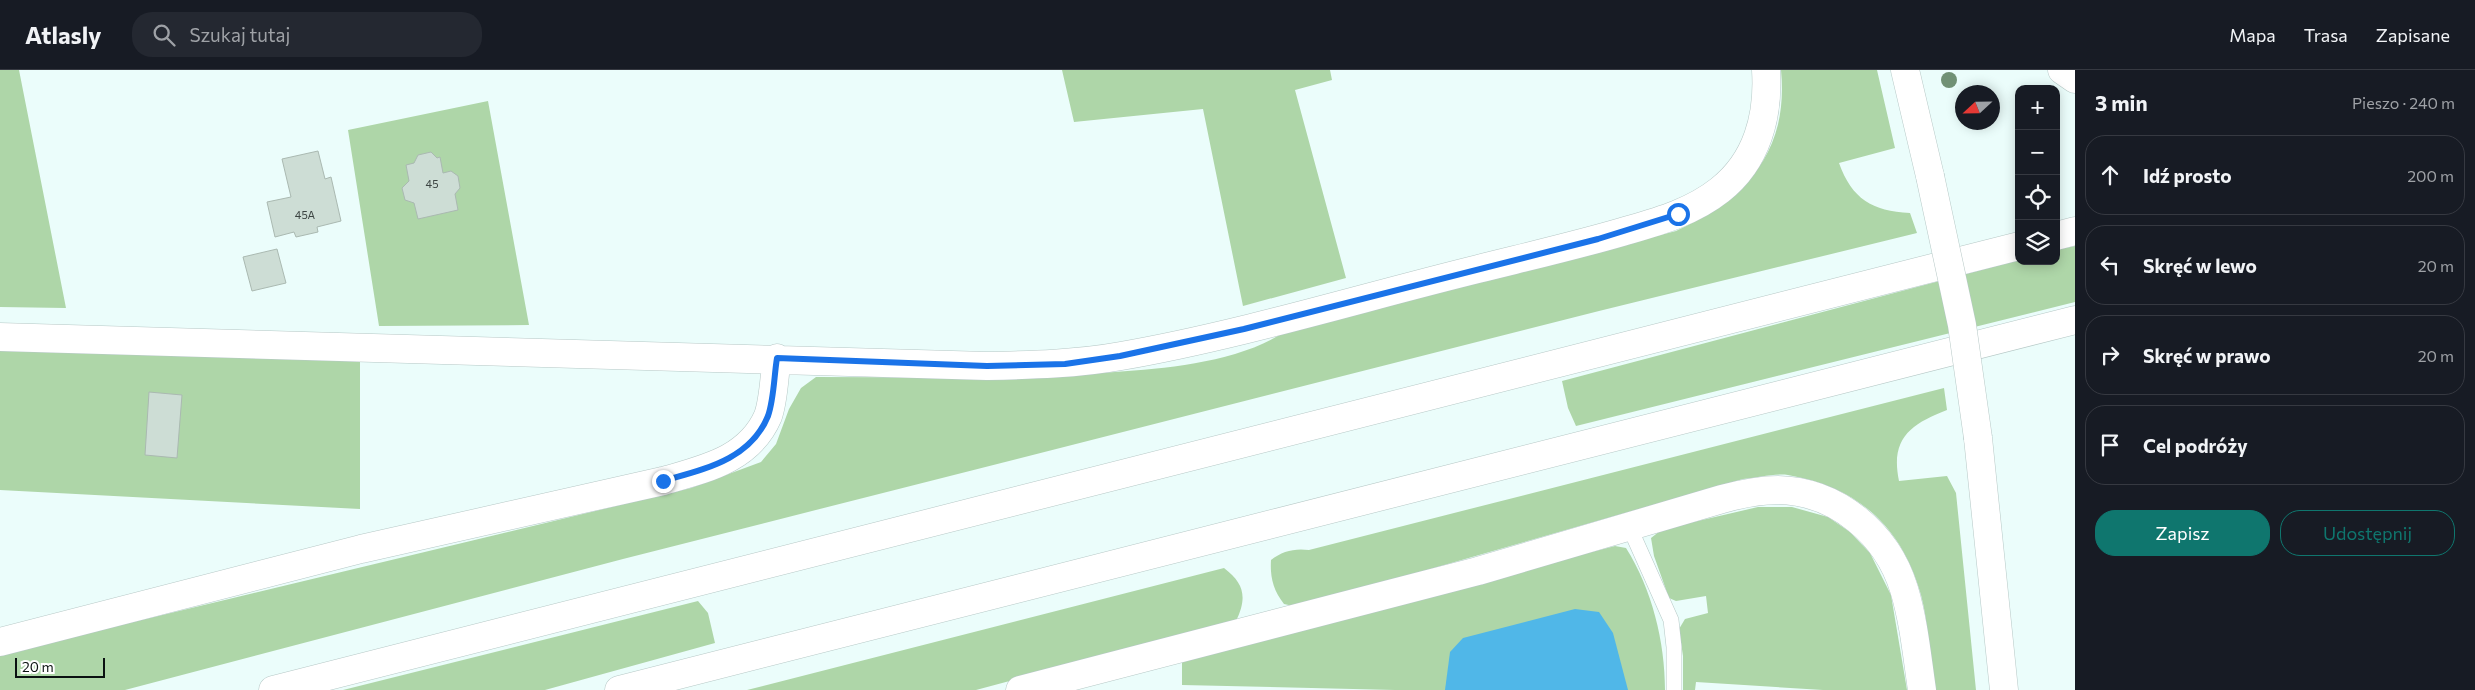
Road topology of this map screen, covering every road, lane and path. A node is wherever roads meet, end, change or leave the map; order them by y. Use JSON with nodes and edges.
{"nodes":[{"id":1,"x":1766,"y":70,"type":"edge"},
{"id":2,"x":1906,"y":70,"type":"edge"},
{"id":3,"x":2062,"y":70,"type":"edge"},
{"id":4,"x":2075,"y":79,"type":"edge"},
{"id":5,"x":2075,"y":231,"type":"edge"},
{"id":6,"x":2060,"y":235,"type":"edge"},
{"id":7,"x":2015,"y":247,"type":"edge"},
{"id":8,"x":2075,"y":320,"type":"edge"},
{"id":9,"x":0,"y":337,"type":"edge"},
{"id":10,"x":777,"y":358,"type":"junction"},
{"id":11,"x":1629,"y":526,"type":"junction"},
{"id":12,"x":0,"y":642,"type":"edge"},
{"id":13,"x":273,"y":690,"type":"edge"},
{"id":14,"x":619,"y":690,"type":"edge"},
{"id":15,"x":1020,"y":690,"type":"edge"},
{"id":16,"x":1674,"y":690,"type":"edge"},
{"id":17,"x":1922,"y":690,"type":"edge"},
{"id":18,"x":2004,"y":690,"type":"edge"}],
"edges":[{"from":1,"to":10,"type":"main road"},
{"from":2,"to":18,"type":"main road","bridge":true},
{"from":3,"to":4,"type":"main road"},
{"from":5,"to":6,"type":"main road"},
{"from":7,"to":13,"type":"main road"},
{"from":8,"to":14,"type":"main road"},
{"from":9,"to":10,"type":"main road"},
{"from":10,"to":12,"type":"main road"},
{"from":11,"to":15,"type":"main road"},
{"from":11,"to":16,"type":"lane"},
{"from":11,"to":17,"type":"main road"}]}
